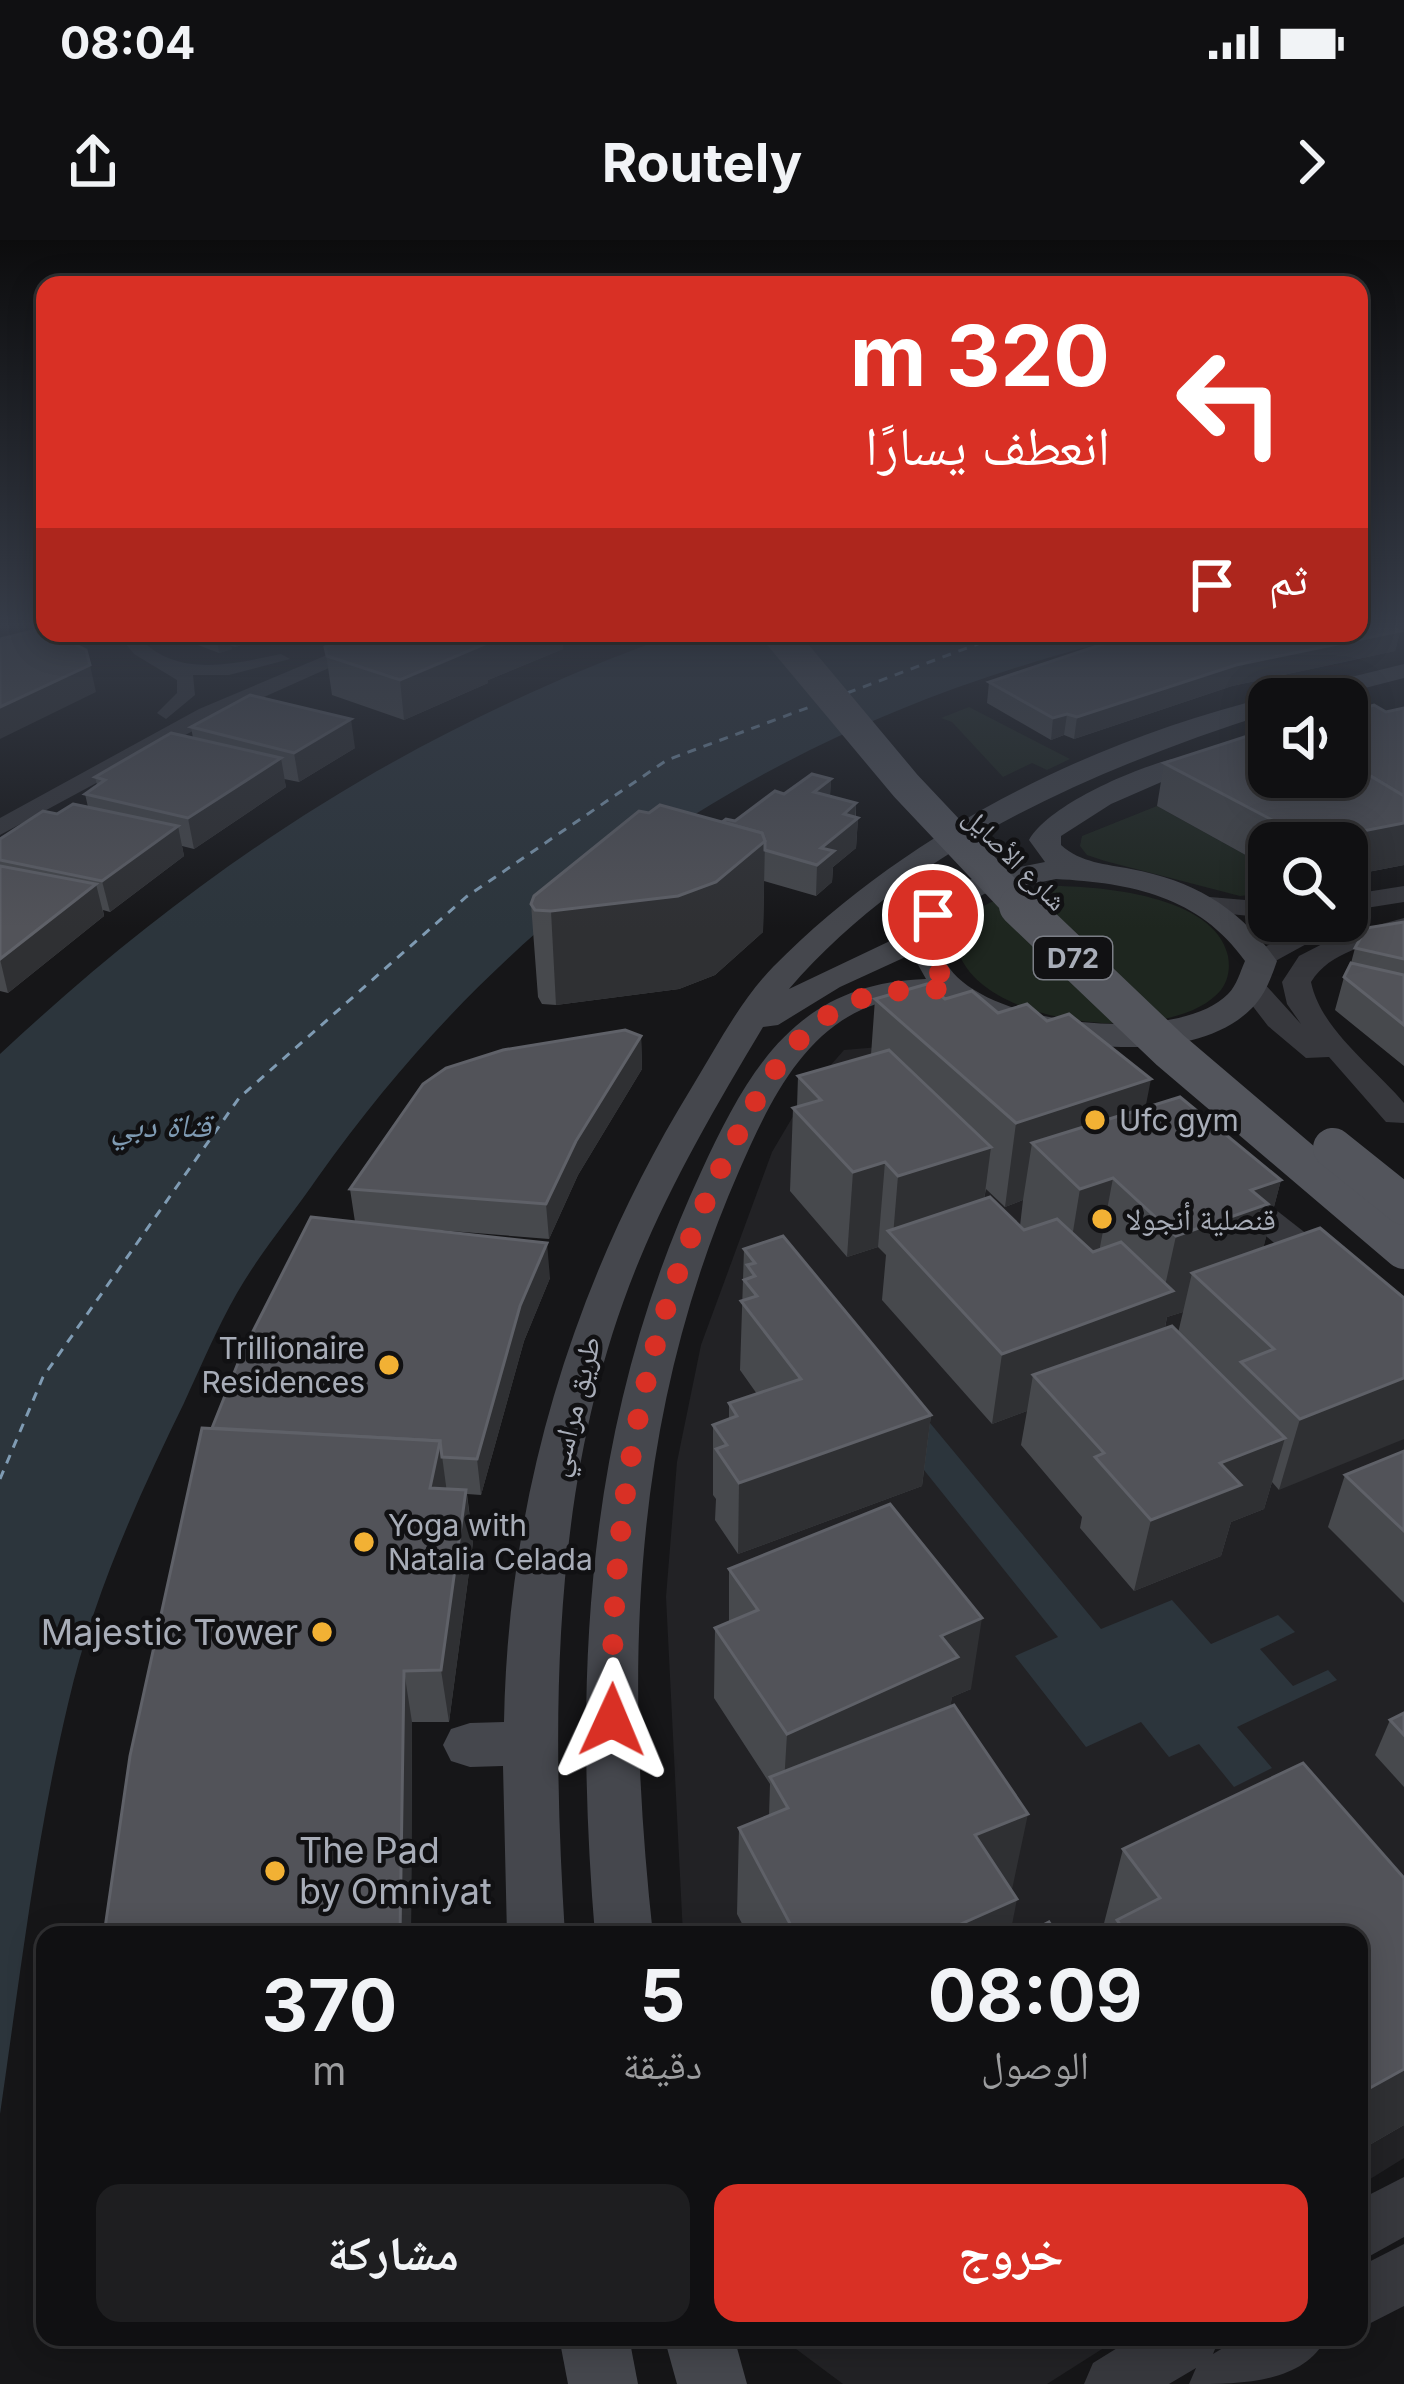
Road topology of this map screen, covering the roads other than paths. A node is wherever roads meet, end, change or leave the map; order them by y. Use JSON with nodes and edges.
{"nodes":[{"id":1,"x":138,"y":728,"type":"edge"},
{"id":2,"x":194,"y":728,"type":"edge"},
{"id":3,"x":858,"y":728,"type":"edge"},
{"id":4,"x":892,"y":728,"type":"edge"},
{"id":5,"x":1206,"y":728,"type":"edge"},
{"id":6,"x":1248,"y":739,"type":"edge"},
{"id":7,"x":1090,"y":770,"type":"junction"},
{"id":8,"x":0,"y":802,"type":"edge"},
{"id":9,"x":0,"y":828,"type":"edge"},
{"id":10,"x":1097,"y":872,"type":"junction"},
{"id":11,"x":982,"y":883,"type":"junction"},
{"id":12,"x":1404,"y":893,"type":"edge"},
{"id":13,"x":1368,"y":899,"type":"edge"},
{"id":14,"x":1210,"y":905,"type":"junction"},
{"id":15,"x":1248,"y":908,"type":"edge"},
{"id":16,"x":1404,"y":923,"type":"edge"},
{"id":17,"x":925,"y":937,"type":"junction"},
{"id":18,"x":1257,"y":974,"type":"junction"},
{"id":19,"x":953,"y":989,"type":"junction"},
{"id":20,"x":1044,"y":1029,"type":"junction"},
{"id":21,"x":730,"y":1053,"type":"junction"},
{"id":22,"x":1103,"y":1064,"type":"edge"},
{"id":23,"x":1401,"y":1118,"type":"edge"},
{"id":24,"x":1206,"y":1168,"type":"edge"},
{"id":25,"x":1404,"y":1205,"type":"edge"},
{"id":26,"x":1404,"y":1249,"type":"edge"},
{"id":27,"x":1404,"y":1329,"type":"edge"},
{"id":28,"x":531,"y":1742,"type":"junction"},
{"id":29,"x":470,"y":1745,"type":"dead end"},
{"id":30,"x":536,"y":1926,"type":"edge"},
{"id":31,"x":623,"y":1926,"type":"edge"},
{"id":32,"x":1404,"y":2205,"type":"edge"},
{"id":33,"x":1368,"y":2227,"type":"edge"},
{"id":34,"x":1404,"y":2272,"type":"edge"},
{"id":35,"x":1368,"y":2294,"type":"edge"},
{"id":36,"x":596,"y":2346,"type":"edge"},
{"id":37,"x":702,"y":2346,"type":"edge"},
{"id":38,"x":719,"y":2346,"type":"edge"},
{"id":39,"x":1175,"y":2346,"type":"edge"},
{"id":40,"x":1282,"y":2346,"type":"edge"},
{"id":41,"x":603,"y":2384,"type":"edge"},
{"id":42,"x":712,"y":2384,"type":"edge"},
{"id":43,"x":746,"y":2384,"type":"edge"},
{"id":44,"x":1114,"y":2384,"type":"edge"},
{"id":45,"x":1219,"y":2384,"type":"edge"}],
"edges":[{"from":1,"to":8,"type":"street"},
{"from":2,"to":9,"type":"street"},
{"from":3,"to":26,"type":"main road","name":"شارع الأصايل","number":"D72","bridge":true},
{"from":4,"to":25,"type":"main road","name":"شارع الأصايل","number":"D72","bridge":true},
{"from":5,"to":7,"type":"main road"},
{"from":6,"to":10,"type":"main road"},
{"from":7,"to":11,"type":"main road"},
{"from":7,"to":21,"type":"main road"},
{"from":10,"to":11,"type":"main road"},
{"from":10,"to":14,"type":"main road"},
{"from":11,"to":17,"type":"main road"},
{"from":12,"to":13,"type":"street"},
{"from":14,"to":15,"type":"street"},
{"from":14,"to":18,"type":"main road"},
{"from":16,"to":18,"type":"street"},
{"from":16,"to":23,"type":"street"},
{"from":17,"to":19,"type":"main road"},
{"from":17,"to":21,"type":"main road"},
{"from":18,"to":20,"type":"main road"},
{"from":18,"to":23,"type":"street"},
{"from":19,"to":20,"type":"main road"},
{"from":19,"to":31,"type":"main road"},
{"from":20,"to":22,"type":"street"},
{"from":21,"to":28,"type":"main road","name":"طريق مراسي"},
{"from":24,"to":27,"type":"street"},
{"from":28,"to":29,"type":"main road"},
{"from":28,"to":30,"type":"main road","name":"طريق مراسي"},
{"from":32,"to":33,"type":"street"},
{"from":34,"to":35,"type":"street"},
{"from":36,"to":41,"type":"main road"},
{"from":37,"to":42,"type":"main road"},
{"from":38,"to":43,"type":"street"},
{"from":39,"to":44,"type":"street"},
{"from":40,"to":45,"type":"street"}]}
